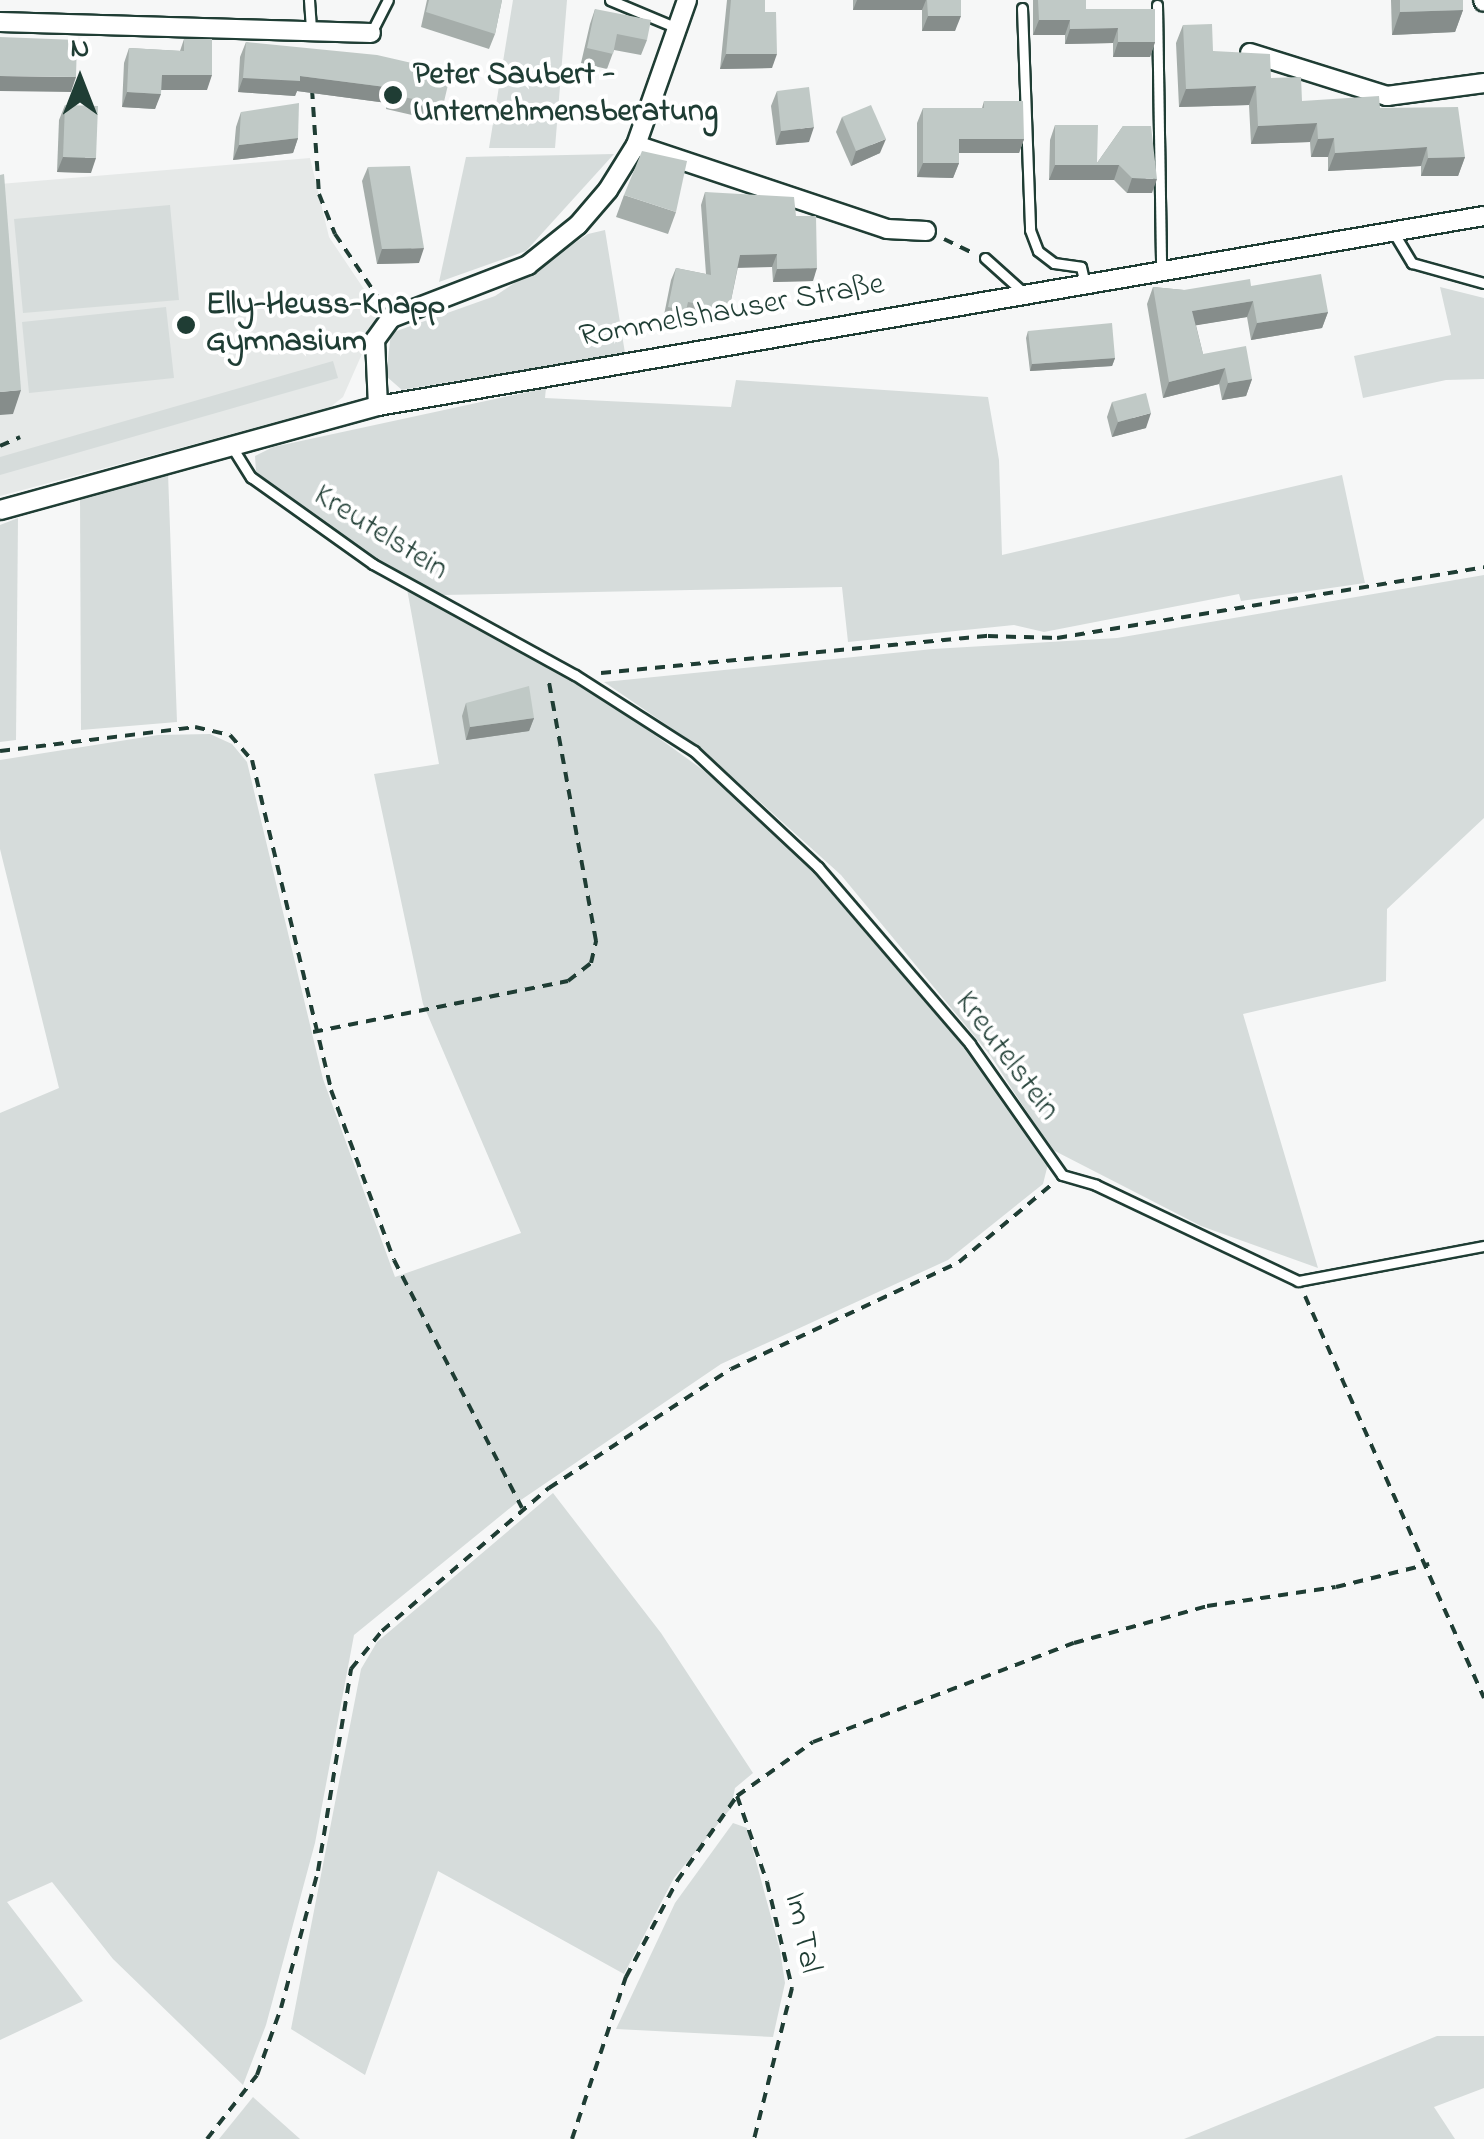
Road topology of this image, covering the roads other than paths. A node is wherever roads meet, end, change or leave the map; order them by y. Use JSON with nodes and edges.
{"nodes":[{"id":1,"x":309,"y":0,"type":"edge"},
{"id":2,"x":388,"y":0,"type":"edge"},
{"id":3,"x":610,"y":0,"type":"edge"},
{"id":4,"x":687,"y":0,"type":"edge"},
{"id":5,"x":1157,"y":5,"type":"edge"},
{"id":6,"x":1022,"y":8,"type":"dead end"},
{"id":7,"x":0,"y":22,"type":"edge"},
{"id":8,"x":677,"y":28,"type":"junction"},
{"id":9,"x":310,"y":30,"type":"junction"},
{"id":10,"x":371,"y":33,"type":"joint"},
{"id":11,"x":1250,"y":53,"type":"edge"},
{"id":12,"x":1484,"y":83,"type":"edge"},
{"id":13,"x":636,"y":146,"type":"junction"},
{"id":14,"x":1484,"y":216,"type":"edge"},
{"id":15,"x":926,"y":231,"type":"road end"},
{"id":16,"x":1395,"y":235,"type":"junction"},
{"id":17,"x":985,"y":258,"type":"road end"},
{"id":18,"x":1162,"y":274,"type":"junction"},
{"id":19,"x":1484,"y":283,"type":"edge"},
{"id":20,"x":1084,"y":285,"type":"junction"},
{"id":21,"x":1024,"y":293,"type":"junction"},
{"id":22,"x":378,"y":406,"type":"junction"},
{"id":23,"x":231,"y":444,"type":"junction"},
{"id":24,"x":0,"y":510,"type":"edge"},
{"id":25,"x":1484,"y":1246,"type":"edge"}],
"edges":[{"from":1,"to":9,"type":"lane"},
{"from":2,"to":10,"type":"lane"},
{"from":3,"to":8,"type":"lane"},
{"from":4,"to":8,"type":"street"},
{"from":5,"to":18,"type":"lane"},
{"from":6,"to":20,"type":"lane"},
{"from":7,"to":9,"type":"street"},
{"from":8,"to":13,"type":"street"},
{"from":9,"to":10,"type":"street"},
{"from":11,"to":12,"type":"street"},
{"from":13,"to":15,"type":"street"},
{"from":13,"to":22,"type":"street"},
{"from":14,"to":16,"type":"street","name":"Rommelshauser Straße"},
{"from":16,"to":18,"type":"street","name":"Rommelshauser Straße"},
{"from":16,"to":19,"type":"lane"},
{"from":17,"to":21,"type":"lane"},
{"from":18,"to":20,"type":"street","name":"Rommelshauser Straße"},
{"from":20,"to":21,"type":"street","name":"Rommelshauser Straße"},
{"from":21,"to":22,"type":"street","name":"Rommelshauser Straße"},
{"from":22,"to":23,"type":"street","name":"Rommelshauser Straße"},
{"from":23,"to":24,"type":"street","name":"Rommelshauser Straße"},
{"from":23,"to":25,"type":"lane","name":"Kreutelstein"}]}
